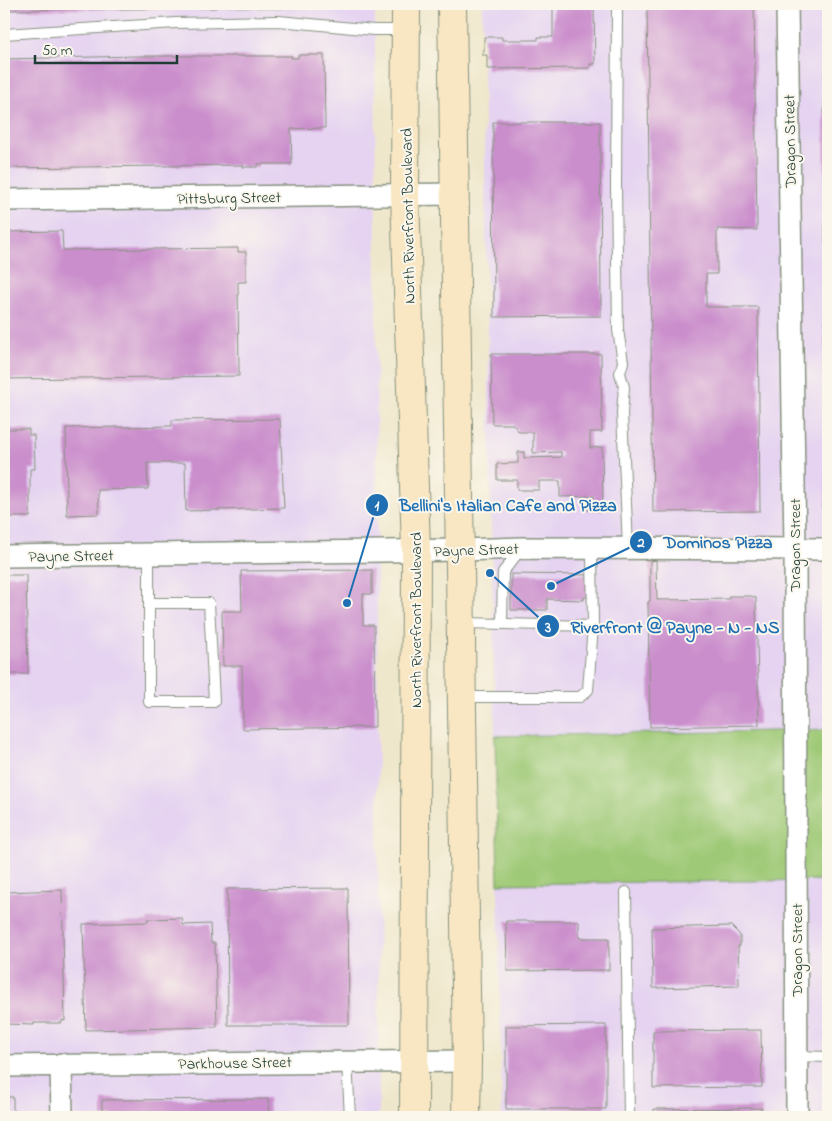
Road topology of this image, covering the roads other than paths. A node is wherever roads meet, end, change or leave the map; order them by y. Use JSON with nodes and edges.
{"nodes":[{"id":1,"x":452,"y":4,"type":"edge"},
{"id":2,"x":617,"y":4,"type":"edge"},
{"id":3,"x":787,"y":4,"type":"edge"},
{"id":4,"x":406,"y":17,"type":"edge"},
{"id":5,"x":4,"y":34,"type":"edge"},
{"id":6,"x":405,"y":194,"type":"junction"},
{"id":7,"x":454,"y":194,"type":"junction"},
{"id":8,"x":4,"y":200,"type":"edge"},
{"id":9,"x":522,"y":548,"type":"junction"},
{"id":10,"x":628,"y":548,"type":"junction"},
{"id":11,"x":592,"y":549,"type":"junction"},
{"id":12,"x":828,"y":549,"type":"edge"},
{"id":13,"x":461,"y":550,"type":"junction"},
{"id":14,"x":795,"y":550,"type":"junction"},
{"id":15,"x":416,"y":551,"type":"junction"},
{"id":16,"x":150,"y":554,"type":"junction"},
{"id":17,"x":4,"y":556,"type":"edge"},
{"id":18,"x":149,"y":603,"type":"junction"},
{"id":19,"x":462,"y":623,"type":"junction"},
{"id":20,"x":502,"y":624,"type":"junction"},
{"id":21,"x":592,"y":626,"type":"junction"},
{"id":22,"x":463,"y":697,"type":"junction"},
{"id":23,"x":626,"y":892,"type":"dead end"},
{"id":24,"x":796,"y":1056,"type":"junction"},
{"id":25,"x":828,"y":1057,"type":"edge"},
{"id":26,"x":414,"y":1060,"type":"junction"},
{"id":27,"x":347,"y":1061,"type":"junction"},
{"id":28,"x":467,"y":1061,"type":"junction"},
{"id":29,"x":61,"y":1064,"type":"junction"},
{"id":30,"x":4,"y":1066,"type":"edge"},
{"id":31,"x":62,"y":1117,"type":"edge"},
{"id":32,"x":350,"y":1117,"type":"edge"},
{"id":33,"x":414,"y":1117,"type":"edge"},
{"id":34,"x":466,"y":1117,"type":"edge"},
{"id":35,"x":629,"y":1117,"type":"edge"},
{"id":36,"x":797,"y":1117,"type":"edge"}],
"edges":[{"from":1,"to":7,"type":"main road"},
{"from":2,"to":10,"type":"lane"},
{"from":3,"to":14,"type":"street","name":"Dragon Street"},
{"from":4,"to":5,"type":"lane"},
{"from":4,"to":6,"type":"main road","name":"North Riverfront Boulevard"},
{"from":6,"to":7,"type":"street","name":"Pittsburg Street"},
{"from":6,"to":8,"type":"street","name":"Pittsburg Street"},
{"from":6,"to":15,"type":"main road","name":"North Riverfront Boulevard"},
{"from":7,"to":13,"type":"main road"},
{"from":9,"to":11,"type":"street","name":"Payne Street"},
{"from":9,"to":13,"type":"street","name":"Payne Street"},
{"from":9,"to":20,"type":"lane"},
{"from":10,"to":11,"type":"street","name":"Payne Street"},
{"from":10,"to":14,"type":"street","name":"Payne Street"},
{"from":11,"to":21,"type":"lane"},
{"from":12,"to":14,"type":"street","name":"Payne Street"},
{"from":13,"to":15,"type":"street","name":"Payne Street"},
{"from":13,"to":19,"type":"main road"},
{"from":14,"to":24,"type":"street","name":"Dragon Street"},
{"from":15,"to":16,"type":"street","name":"Payne Street"},
{"from":15,"to":26,"type":"main road","name":"North Riverfront Boulevard"},
{"from":16,"to":17,"type":"street","name":"Payne Street"},
{"from":16,"to":18,"type":"lane"},
{"from":18,"to":18,"type":"lane"},
{"from":19,"to":20,"type":"lane"},
{"from":19,"to":22,"type":"main road"},
{"from":20,"to":21,"type":"lane"},
{"from":21,"to":22,"type":"lane"},
{"from":22,"to":28,"type":"main road"},
{"from":23,"to":35,"type":"lane"},
{"from":24,"to":25,"type":"lane"},
{"from":24,"to":36,"type":"street","name":"Dragon Street"},
{"from":26,"to":27,"type":"street","name":"Parkhouse Street"},
{"from":26,"to":28,"type":"street","name":"Parkhouse Street"},
{"from":26,"to":33,"type":"main road","name":"North Riverfront Boulevard"},
{"from":27,"to":29,"type":"street","name":"Parkhouse Street"},
{"from":27,"to":32,"type":"lane"},
{"from":28,"to":34,"type":"main road"},
{"from":29,"to":30,"type":"street","name":"Parkhouse Street"},
{"from":29,"to":31,"type":"street"}]}
